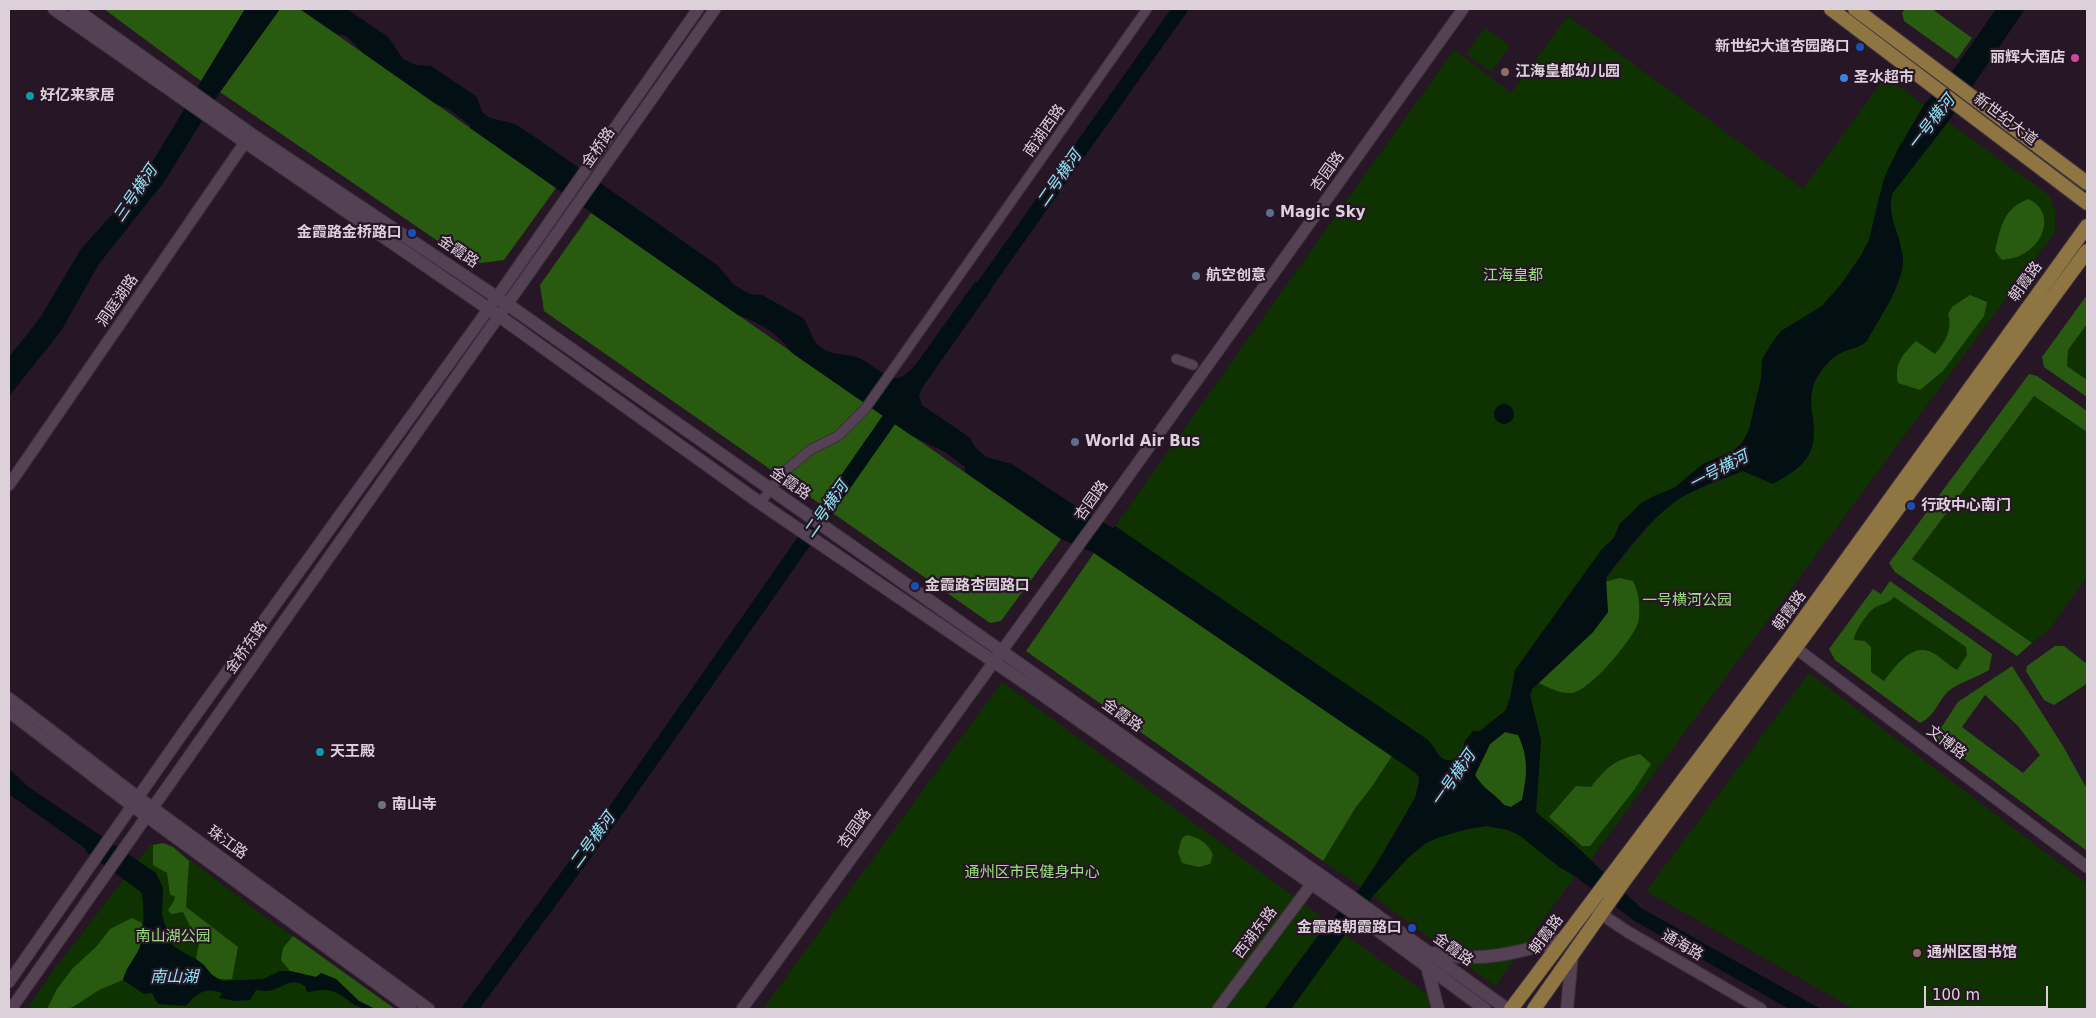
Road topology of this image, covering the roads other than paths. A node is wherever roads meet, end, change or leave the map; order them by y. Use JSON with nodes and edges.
{"nodes":[{"id":1,"x":54,"y":9,"type":"edge"},
{"id":2,"x":75,"y":9,"type":"edge"},
{"id":3,"x":698,"y":9,"type":"edge"},
{"id":4,"x":715,"y":9,"type":"edge"},
{"id":5,"x":1147,"y":9,"type":"edge"},
{"id":6,"x":1463,"y":9,"type":"edge"},
{"id":7,"x":1831,"y":9,"type":"edge"},
{"id":8,"x":1855,"y":9,"type":"edge"},
{"id":9,"x":1938,"y":80,"type":"junction"},
{"id":10,"x":184,"y":92,"type":"junction"},
{"id":11,"x":1968,"y":103,"type":"junction"},
{"id":12,"x":248,"y":138,"type":"junction"},
{"id":13,"x":2087,"y":183,"type":"edge"},
{"id":14,"x":2087,"y":203,"type":"edge"},
{"id":15,"x":2087,"y":226,"type":"edge"},
{"id":16,"x":2087,"y":251,"type":"edge"},
{"id":17,"x":502,"y":301,"type":"junction"},
{"id":18,"x":488,"y":308,"type":"junction"},
{"id":19,"x":499,"y":316,"type":"junction"},
{"id":20,"x":1176,"y":359,"type":"dead end"},
{"id":21,"x":1193,"y":365,"type":"dead end"},
{"id":22,"x":9,"y":485,"type":"edge"},
{"id":23,"x":770,"y":490,"type":"junction"},
{"id":24,"x":760,"y":503,"type":"junction"},
{"id":25,"x":1791,"y":645,"type":"junction"},
{"id":26,"x":998,"y":656,"type":"junction"},
{"id":27,"x":9,"y":698,"type":"edge"},
{"id":28,"x":9,"y":712,"type":"edge"},
{"id":29,"x":135,"y":802,"type":"junction"},
{"id":30,"x":150,"y":812,"type":"junction"},
{"id":31,"x":2087,"y":867,"type":"edge"},
{"id":32,"x":1315,"y":879,"type":"junction"},
{"id":33,"x":1598,"y":906,"type":"junction"},
{"id":34,"x":1564,"y":939,"type":"junction"},
{"id":35,"x":1426,"y":951,"type":"junction"},
{"id":36,"x":1572,"y":955,"type":"junction"},
{"id":37,"x":1427,"y":966,"type":"junction"},
{"id":38,"x":9,"y":982,"type":"edge"},
{"id":39,"x":11,"y":1009,"type":"edge"},
{"id":40,"x":410,"y":1009,"type":"edge"},
{"id":41,"x":428,"y":1009,"type":"edge"},
{"id":42,"x":742,"y":1009,"type":"edge"},
{"id":43,"x":1218,"y":1009,"type":"edge"},
{"id":44,"x":1438,"y":1009,"type":"edge"},
{"id":45,"x":1485,"y":1009,"type":"edge"},
{"id":46,"x":1507,"y":1009,"type":"edge"},
{"id":47,"x":1511,"y":1009,"type":"edge"},
{"id":48,"x":1534,"y":1009,"type":"edge"},
{"id":49,"x":1567,"y":1009,"type":"edge"},
{"id":50,"x":1761,"y":1009,"type":"edge"}],
"edges":[{"from":1,"to":10,"type":"main road","name":"金霞路"},
{"from":2,"to":10,"type":"main road","name":"金霞路"},
{"from":3,"to":17,"type":"street","name":"金桥路"},
{"from":4,"to":17,"type":"street","name":"金桥路"},
{"from":5,"to":23,"type":"street","name":"南湖西路"},
{"from":6,"to":26,"type":"street","name":"杏园路"},
{"from":7,"to":9,"type":"main road","name":"新世纪大道"},
{"from":8,"to":9,"type":"main road","name":"新世纪大道"},
{"from":9,"to":11,"type":"main road","name":"新世纪大道"},
{"from":10,"to":12,"type":"main road","name":"金霞路"},
{"from":11,"to":13,"type":"main road","name":"新世纪大道"},
{"from":11,"to":14,"type":"main road","name":"新世纪大道"},
{"from":12,"to":17,"type":"main road","name":"金霞路"},
{"from":12,"to":18,"type":"main road","name":"金霞路"},
{"from":12,"to":22,"type":"street","name":"洞庭湖路"},
{"from":15,"to":25,"type":"main road","name":"朝霞路"},
{"from":16,"to":25,"type":"main road","name":"朝霞路"},
{"from":17,"to":18,"type":"street","name":"金桥东路"},
{"from":17,"to":19,"type":"street","name":"金桥东路"},
{"from":17,"to":23,"type":"main road","name":"金霞路"},
{"from":18,"to":19,"type":"main road","name":"金霞路"},
{"from":18,"to":29,"type":"street","name":"金桥东路"},
{"from":19,"to":24,"type":"main road","name":"金霞路"},
{"from":19,"to":30,"type":"street","name":"金桥东路"},
{"from":20,"to":21,"type":"street"},
{"from":23,"to":24,"type":"street","name":"南湖西路"},
{"from":23,"to":26,"type":"main road","name":"金霞路"},
{"from":24,"to":26,"type":"main road","name":"金霞路"},
{"from":25,"to":31,"type":"street","name":"文博路"},
{"from":25,"to":33,"type":"main road","name":"朝霞路"},
{"from":26,"to":32,"type":"main road","name":"金霞路"},
{"from":26,"to":42,"type":"street","name":"杏园路"},
{"from":27,"to":29,"type":"street","name":"珠江路"},
{"from":28,"to":29,"type":"street","name":"珠江路"},
{"from":29,"to":30,"type":"street","name":"珠江路"},
{"from":29,"to":38,"type":"street","name":"金桥东路"},
{"from":30,"to":39,"type":"street","name":"金桥东路"},
{"from":30,"to":40,"type":"street","name":"珠江路"},
{"from":30,"to":41,"type":"street","name":"珠江路"},
{"from":32,"to":35,"type":"main road","name":"金霞路"},
{"from":32,"to":37,"type":"main road","name":"金霞路"},
{"from":32,"to":43,"type":"street","name":"西湖东路"},
{"from":33,"to":34,"type":"main road","name":"朝霞路"},
{"from":33,"to":36,"type":"main road","name":"朝霞路"},
{"from":33,"to":50,"type":"street","name":"通海路"},
{"from":34,"to":35,"type":"main road"},
{"from":34,"to":47,"type":"main road","name":"朝霞路"},
{"from":35,"to":46,"type":"main road","name":"金霞路"},
{"from":36,"to":48,"type":"main road","name":"朝霞路"},
{"from":36,"to":49,"type":"main road"},
{"from":37,"to":44,"type":"main road"},
{"from":37,"to":45,"type":"main road","name":"金霞路"}]}
